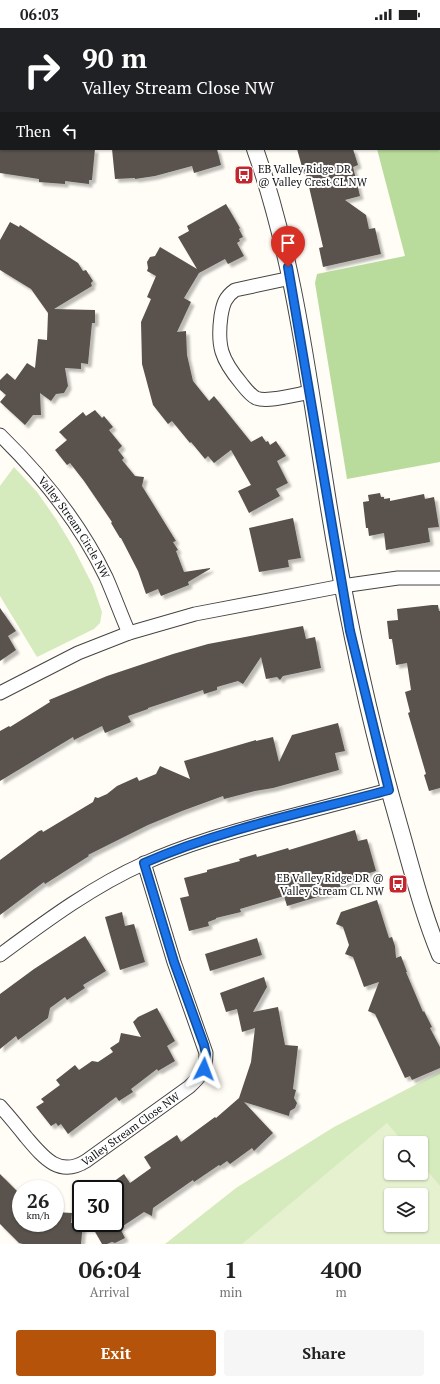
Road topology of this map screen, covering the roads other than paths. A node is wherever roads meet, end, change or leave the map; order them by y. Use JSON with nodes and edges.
{"nodes":[{"id":1,"x":255,"y":150,"type":"edge"},
{"id":2,"x":291,"y":278,"type":"junction"},
{"id":3,"x":311,"y":392,"type":"junction"},
{"id":4,"x":0,"y":435,"type":"edge"},
{"id":5,"x":440,"y":578,"type":"edge"},
{"id":6,"x":342,"y":586,"type":"junction"},
{"id":7,"x":129,"y":634,"type":"junction"},
{"id":8,"x":0,"y":693,"type":"edge"},
{"id":9,"x":389,"y":790,"type":"junction"},
{"id":10,"x":144,"y":863,"type":"junction"},
{"id":11,"x":0,"y":955,"type":"edge"},
{"id":12,"x":440,"y":955,"type":"edge"},
{"id":13,"x":0,"y":1106,"type":"edge"}],
"edges":[{"from":1,"to":2,"type":"street"},
{"from":2,"to":3,"type":"street"},
{"from":2,"to":3,"type":"street"},
{"from":3,"to":6,"type":"street"},
{"from":4,"to":7,"type":"street","name":"Valley Stream Circle NW"},
{"from":5,"to":6,"type":"street"},
{"from":6,"to":7,"type":"street"},
{"from":6,"to":9,"type":"street"},
{"from":7,"to":8,"type":"street"},
{"from":9,"to":10,"type":"street"},
{"from":9,"to":12,"type":"street"},
{"from":10,"to":11,"type":"street"},
{"from":10,"to":13,"type":"street","name":"Valley Stream Close NW"}]}
